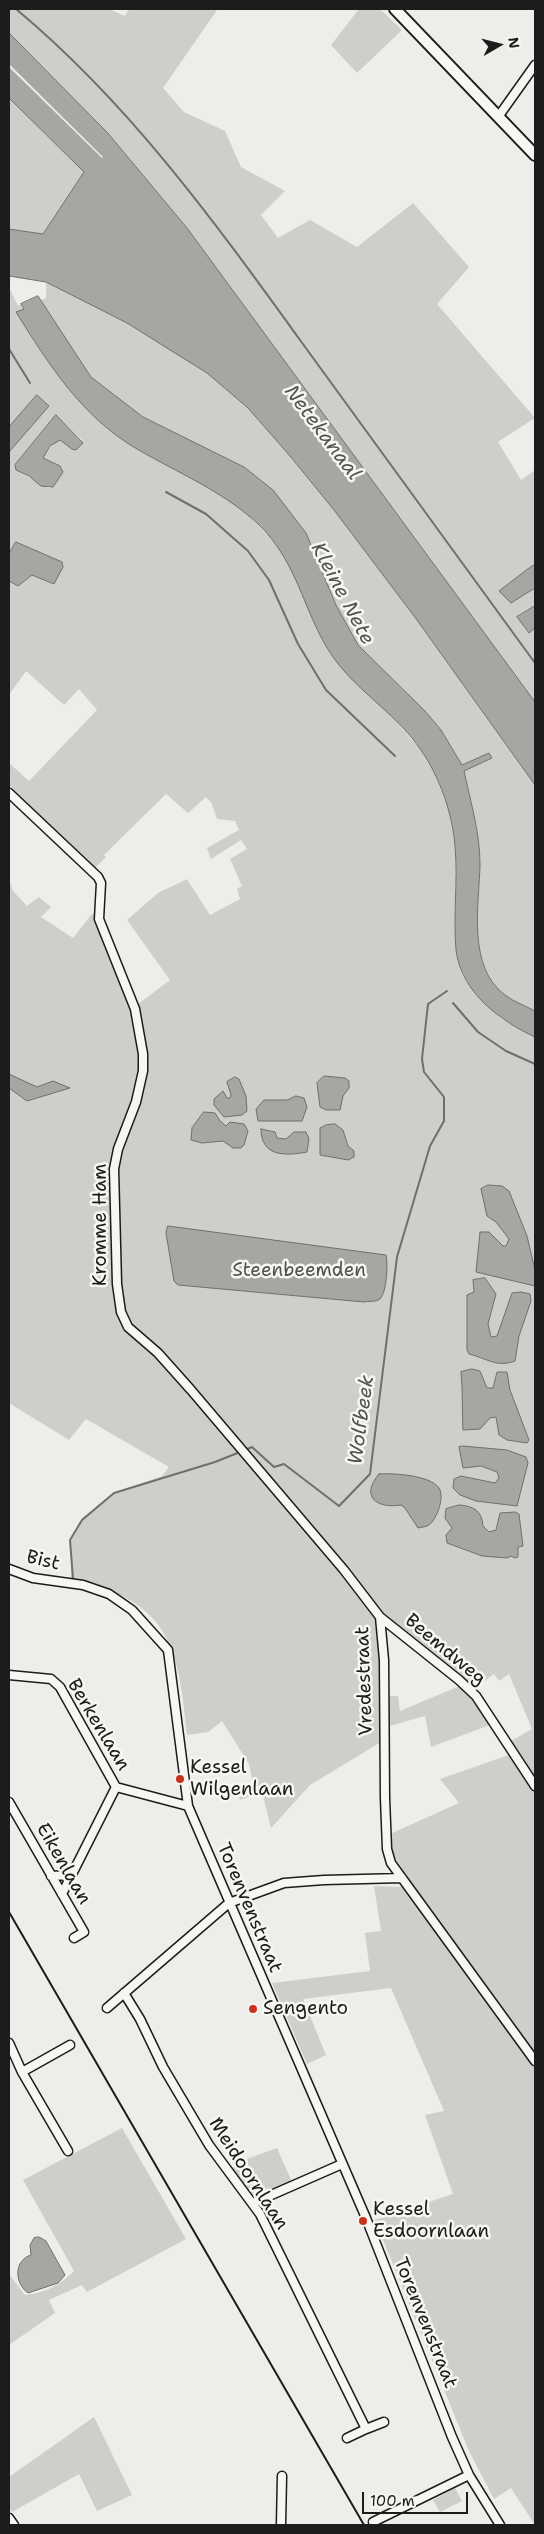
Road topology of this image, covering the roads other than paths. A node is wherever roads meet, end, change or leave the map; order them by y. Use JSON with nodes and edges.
{"nodes":[{"id":1,"x":395,"y":9,"type":"edge"},
{"id":2,"x":535,"y":65,"type":"edge"},
{"id":3,"x":498,"y":117,"type":"junction"},
{"id":4,"x":535,"y":155,"type":"edge"},
{"id":5,"x":9,"y":793,"type":"edge"},
{"id":6,"x":242,"y":1451,"type":"joint"},
{"id":7,"x":9,"y":1568,"type":"edge"},
{"id":8,"x":71,"y":1583,"type":"joint"},
{"id":9,"x":380,"y":1617,"type":"junction"},
{"id":10,"x":9,"y":1675,"type":"edge"},
{"id":11,"x":535,"y":1786,"type":"edge"},
{"id":12,"x":116,"y":1787,"type":"junction"},
{"id":13,"x":9,"y":1802,"type":"edge"},
{"id":14,"x":188,"y":1806,"type":"junction"},
{"id":15,"x":395,"y":1868,"type":"junction"},
{"id":16,"x":70,"y":1875,"type":"junction"},
{"id":17,"x":51,"y":1876,"type":"junction"},
{"id":18,"x":384,"y":1878,"type":"junction"},
{"id":19,"x":402,"y":1878,"type":"junction"},
{"id":20,"x":62,"y":1894,"type":"junction"},
{"id":21,"x":229,"y":1903,"type":"junction"},
{"id":22,"x":74,"y":1938,"type":"dead end"},
{"id":23,"x":124,"y":1993,"type":"junction"},
{"id":24,"x":107,"y":2008,"type":"dead end"},
{"id":25,"x":9,"y":2043,"type":"edge"},
{"id":26,"x":70,"y":2045,"type":"dead end"},
{"id":27,"x":535,"y":2061,"type":"edge"},
{"id":28,"x":22,"y":2072,"type":"junction"},
{"id":29,"x":68,"y":2151,"type":"dead end"},
{"id":30,"x":342,"y":2164,"type":"junction"},
{"id":31,"x":253,"y":2202,"type":"junction"},
{"id":32,"x":384,"y":2422,"type":"dead end"},
{"id":33,"x":366,"y":2429,"type":"junction"},
{"id":34,"x":347,"y":2438,"type":"dead end"},
{"id":35,"x":469,"y":2475,"type":"junction"},
{"id":36,"x":282,"y":2476,"type":"dead end"},
{"id":37,"x":9,"y":2518,"type":"edge"},
{"id":38,"x":372,"y":2522,"type":"dead end"},
{"id":39,"x":14,"y":2525,"type":"edge"},
{"id":40,"x":281,"y":2525,"type":"edge"},
{"id":41,"x":500,"y":2525,"type":"edge"}],
"edges":[{"from":1,"to":3,"type":"main road"},
{"from":2,"to":3,"type":"street"},
{"from":3,"to":4,"type":"main road"},
{"from":5,"to":6,"type":"street","name":"Kromme Ham"},
{"from":6,"to":9,"type":"street","name":"Vredestraat"},
{"from":7,"to":8,"type":"street","name":"Bist"},
{"from":8,"to":14,"type":"street","name":"Torenvenstraat"},
{"from":9,"to":11,"type":"street","name":"Beemdweg"},
{"from":9,"to":15,"type":"street","name":"Vredestraat"},
{"from":10,"to":12,"type":"street","name":"Berkenlaan"},
{"from":12,"to":14,"type":"street","name":"Berkenlaan"},
{"from":12,"to":16,"type":"street"},
{"from":13,"to":17,"type":"street","name":"Eikenlaan"},
{"from":14,"to":21,"type":"street","name":"Torenvenstraat"},
{"from":15,"to":18,"type":"street"},
{"from":15,"to":19,"type":"street","name":"Vredestraat"},
{"from":16,"to":17,"type":"street"},
{"from":16,"to":20,"type":"street"},
{"from":17,"to":20,"type":"street","name":"Eikenlaan"},
{"from":18,"to":19,"type":"street"},
{"from":18,"to":21,"type":"street"},
{"from":19,"to":27,"type":"street","name":"Vredestraat"},
{"from":20,"to":22,"type":"street","name":"Eikenlaan"},
{"from":21,"to":23,"type":"street"},
{"from":21,"to":30,"type":"street","name":"Torenvenstraat"},
{"from":23,"to":24,"type":"street"},
{"from":23,"to":31,"type":"street","name":"Meidoornlaan"},
{"from":25,"to":28,"type":"street"},
{"from":26,"to":28,"type":"street"},
{"from":28,"to":29,"type":"street"},
{"from":30,"to":31,"type":"street"},
{"from":30,"to":35,"type":"street","name":"Torenvenstraat"},
{"from":31,"to":33,"type":"street","name":"Meidoornlaan"},
{"from":32,"to":33,"type":"street"},
{"from":33,"to":34,"type":"street"},
{"from":35,"to":38,"type":"street"},
{"from":35,"to":41,"type":"street","name":"Torenvenstraat"},
{"from":36,"to":40,"type":"street"},
{"from":37,"to":39,"type":"street"}]}
